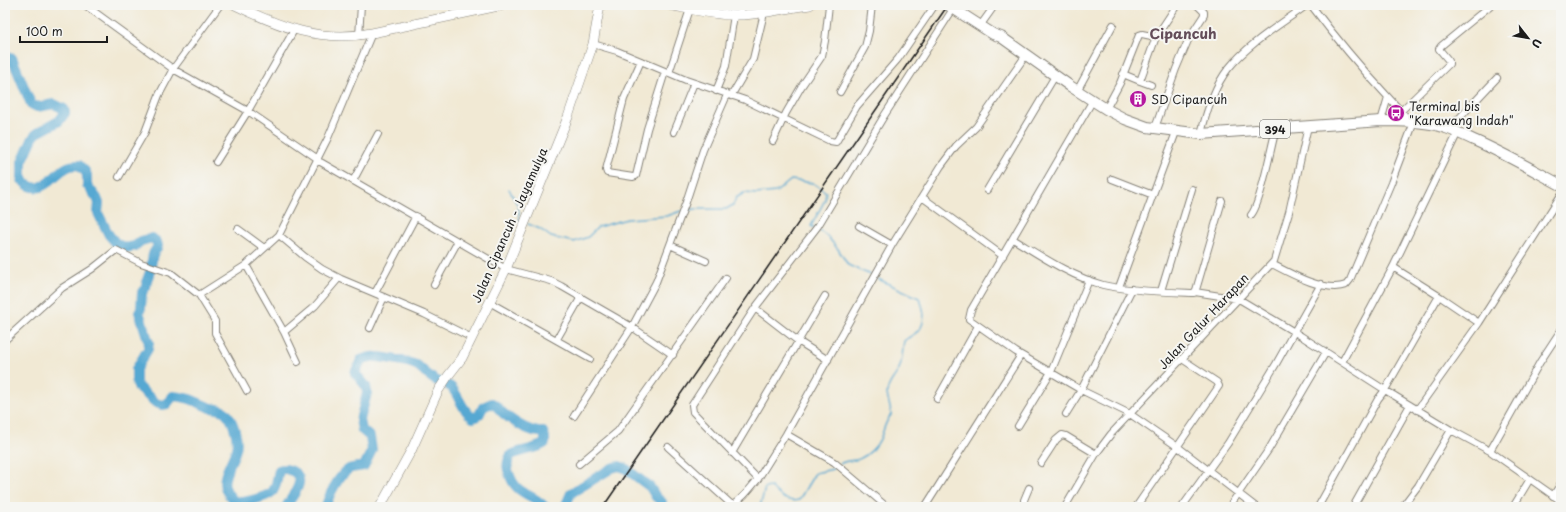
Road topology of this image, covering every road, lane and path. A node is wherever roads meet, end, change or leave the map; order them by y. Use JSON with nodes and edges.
{"nodes":[{"id":1,"x":85,"y":5,"type":"edge"},
{"id":2,"x":220,"y":5,"type":"edge"},
{"id":3,"x":235,"y":5,"type":"edge"},
{"id":4,"x":361,"y":5,"type":"edge"},
{"id":5,"x":503,"y":5,"type":"edge"},
{"id":6,"x":600,"y":5,"type":"edge"},
{"id":7,"x":669,"y":5,"type":"edge"},
{"id":8,"x":742,"y":5,"type":"edge"},
{"id":9,"x":810,"y":5,"type":"edge"},
{"id":10,"x":829,"y":5,"type":"edge"},
{"id":11,"x":872,"y":5,"type":"edge"},
{"id":12,"x":935,"y":5,"type":"edge"},
{"id":13,"x":995,"y":5,"type":"edge"},
{"id":14,"x":1177,"y":5,"type":"edge"},
{"id":15,"x":1197,"y":5,"type":"edge"},
{"id":16,"x":1306,"y":5,"type":"edge"},
{"id":17,"x":1311,"y":5,"type":"edge"},
{"id":18,"x":1491,"y":5,"type":"edge"},
{"id":19,"x":798,"y":6,"type":"edge"},
{"id":20,"x":953,"y":6,"type":"edge"},
{"id":21,"x":690,"y":9,"type":"junction"},
{"id":22,"x":764,"y":13,"type":"junction"},
{"id":23,"x":737,"y":15,"type":"junction"},
{"id":24,"x":982,"y":24,"type":"junction"},
{"id":25,"x":1113,"y":25,"type":"dead end"},
{"id":26,"x":294,"y":30,"type":"junction"},
{"id":27,"x":372,"y":33,"type":"junction"},
{"id":28,"x":359,"y":36,"type":"junction"},
{"id":29,"x":1156,"y":37,"type":"junction"},
{"id":30,"x":593,"y":44,"type":"junction"},
{"id":31,"x":1026,"y":55,"type":"junction"},
{"id":32,"x":641,"y":61,"type":"junction"},
{"id":33,"x":173,"y":69,"type":"junction"},
{"id":34,"x":667,"y":72,"type":"junction"},
{"id":35,"x":1123,"y":74,"type":"junction"},
{"id":36,"x":1055,"y":76,"type":"junction"},
{"id":37,"x":1497,"y":78,"type":"dead end"},
{"id":38,"x":1140,"y":81,"type":"junction"},
{"id":39,"x":694,"y":83,"type":"junction"},
{"id":40,"x":1151,"y":85,"type":"dead end"},
{"id":41,"x":716,"y":90,"type":"junction"},
{"id":42,"x":1077,"y":90,"type":"junction"},
{"id":43,"x":840,"y":92,"type":"dead end"},
{"id":44,"x":729,"y":95,"type":"junction"},
{"id":45,"x":1388,"y":97,"type":"junction"},
{"id":46,"x":1093,"y":100,"type":"junction"},
{"id":47,"x":1106,"y":109,"type":"junction"},
{"id":48,"x":248,"y":111,"type":"junction"},
{"id":49,"x":1401,"y":111,"type":"junction"},
{"id":50,"x":783,"y":118,"type":"junction"},
{"id":51,"x":1381,"y":121,"type":"junction"},
{"id":52,"x":1412,"y":122,"type":"junction"},
{"id":53,"x":1308,"y":126,"type":"junction"},
{"id":54,"x":1155,"y":128,"type":"junction"},
{"id":55,"x":1276,"y":129,"type":"junction"},
{"id":56,"x":1454,"y":130,"type":"junction"},
{"id":57,"x":674,"y":132,"type":"dead end"},
{"id":58,"x":1176,"y":132,"type":"junction"},
{"id":59,"x":378,"y":134,"type":"dead end"},
{"id":60,"x":1201,"y":134,"type":"junction"},
{"id":61,"x":773,"y":140,"type":"dead end"},
{"id":62,"x":318,"y":159,"type":"junction"},
{"id":63,"x":216,"y":162,"type":"dead end"},
{"id":64,"x":119,"y":177,"type":"dead end"},
{"id":65,"x":1112,"y":179,"type":"dead end"},
{"id":66,"x":352,"y":181,"type":"junction"},
{"id":67,"x":1561,"y":185,"type":"edge"},
{"id":68,"x":1192,"y":189,"type":"dead end"},
{"id":69,"x":987,"y":190,"type":"dead end"},
{"id":70,"x":1153,"y":195,"type":"junction"},
{"id":71,"x":1561,"y":195,"type":"edge"},
{"id":72,"x":922,"y":197,"type":"junction"},
{"id":73,"x":1222,"y":201,"type":"dead end"},
{"id":74,"x":1251,"y":215,"type":"dead end"},
{"id":75,"x":416,"y":216,"type":"junction"},
{"id":76,"x":859,"y":226,"type":"dead end"},
{"id":77,"x":238,"y":229,"type":"dead end"},
{"id":78,"x":279,"y":235,"type":"junction"},
{"id":79,"x":1013,"y":239,"type":"junction"},
{"id":80,"x":458,"y":241,"type":"junction"},
{"id":81,"x":670,"y":245,"type":"junction"},
{"id":82,"x":892,"y":245,"type":"junction"},
{"id":83,"x":264,"y":248,"type":"junction"},
{"id":84,"x":1003,"y":256,"type":"junction"},
{"id":85,"x":706,"y":261,"type":"dead end"},
{"id":86,"x":1272,"y":264,"type":"junction"},
{"id":87,"x":246,"y":265,"type":"junction"},
{"id":88,"x":1393,"y":267,"type":"junction"},
{"id":89,"x":506,"y":269,"type":"junction"},
{"id":90,"x":339,"y":278,"type":"junction"},
{"id":91,"x":726,"y":278,"type":"dead end"},
{"id":92,"x":1089,"y":280,"type":"junction"},
{"id":93,"x":1321,"y":284,"type":"junction"},
{"id":94,"x":434,"y":285,"type":"dead end"},
{"id":95,"x":1119,"y":287,"type":"junction"},
{"id":96,"x":1132,"y":289,"type":"junction"},
{"id":97,"x":1161,"y":291,"type":"junction"},
{"id":98,"x":1195,"y":292,"type":"junction"},
{"id":99,"x":375,"y":293,"type":"junction"},
{"id":100,"x":199,"y":295,"type":"junction"},
{"id":101,"x":825,"y":296,"type":"dead end"},
{"id":102,"x":1439,"y":296,"type":"junction"},
{"id":103,"x":384,"y":297,"type":"junction"},
{"id":104,"x":581,"y":297,"type":"junction"},
{"id":105,"x":1240,"y":299,"type":"junction"},
{"id":106,"x":489,"y":302,"type":"junction"},
{"id":107,"x":755,"y":308,"type":"junction"},
{"id":108,"x":1479,"y":323,"type":"junction"},
{"id":109,"x":978,"y":326,"type":"junction"},
{"id":110,"x":632,"y":327,"type":"junction"},
{"id":111,"x":370,"y":328,"type":"dead end"},
{"id":112,"x":1561,"y":330,"type":"edge"},
{"id":113,"x":284,"y":332,"type":"junction"},
{"id":114,"x":1295,"y":332,"type":"junction"},
{"id":115,"x":472,"y":338,"type":"junction"},
{"id":116,"x":557,"y":339,"type":"junction"},
{"id":117,"x":5,"y":340,"type":"edge"},
{"id":118,"x":798,"y":341,"type":"junction"},
{"id":119,"x":1326,"y":352,"type":"junction"},
{"id":120,"x":673,"y":355,"type":"junction"},
{"id":121,"x":1021,"y":355,"type":"junction"},
{"id":122,"x":590,"y":359,"type":"dead end"},
{"id":123,"x":1182,"y":359,"type":"junction"},
{"id":124,"x":828,"y":360,"type":"junction"},
{"id":125,"x":298,"y":362,"type":"dead end"},
{"id":126,"x":1342,"y":362,"type":"junction"},
{"id":127,"x":1051,"y":372,"type":"junction"},
{"id":128,"x":247,"y":390,"type":"dead end"},
{"id":129,"x":1081,"y":390,"type":"junction"},
{"id":130,"x":1384,"y":390,"type":"junction"},
{"id":131,"x":937,"y":398,"type":"dead end"},
{"id":132,"x":1410,"y":405,"type":"junction"},
{"id":133,"x":1417,"y":410,"type":"junction"},
{"id":134,"x":1066,"y":414,"type":"dead end"},
{"id":135,"x":1130,"y":414,"type":"junction"},
{"id":136,"x":574,"y":416,"type":"dead end"},
{"id":137,"x":1018,"y":426,"type":"dead end"},
{"id":138,"x":1451,"y":430,"type":"junction"},
{"id":139,"x":786,"y":434,"type":"junction"},
{"id":140,"x":1178,"y":446,"type":"junction"},
{"id":141,"x":668,"y":447,"type":"dead end"},
{"id":142,"x":1490,"y":451,"type":"junction"},
{"id":143,"x":732,"y":453,"type":"junction"},
{"id":144,"x":1096,"y":454,"type":"junction"},
{"id":145,"x":1040,"y":463,"type":"dead end"},
{"id":146,"x":579,"y":464,"type":"dead end"},
{"id":147,"x":1208,"y":470,"type":"junction"},
{"id":148,"x":758,"y":479,"type":"junction"},
{"id":149,"x":1530,"y":479,"type":"junction"},
{"id":150,"x":1561,"y":483,"type":"edge"},
{"id":151,"x":1029,"y":488,"type":"dead end"},
{"id":152,"x":1239,"y":494,"type":"junction"},
{"id":153,"x":1553,"y":496,"type":"junction"},
{"id":154,"x":1561,"y":501,"type":"edge"},
{"id":155,"x":878,"y":504,"type":"edge"},
{"id":156,"x":731,"y":506,"type":"edge"},
{"id":157,"x":380,"y":507,"type":"edge"},
{"id":158,"x":887,"y":507,"type":"edge"},
{"id":159,"x":925,"y":507,"type":"edge"},
{"id":160,"x":1025,"y":507,"type":"edge"},
{"id":161,"x":1066,"y":507,"type":"edge"},
{"id":162,"x":1136,"y":507,"type":"edge"},
{"id":163,"x":1182,"y":507,"type":"edge"},
{"id":164,"x":1230,"y":507,"type":"edge"},
{"id":165,"x":1256,"y":507,"type":"edge"},
{"id":166,"x":1318,"y":507,"type":"edge"},
{"id":167,"x":1353,"y":507,"type":"edge"},
{"id":168,"x":1402,"y":507,"type":"edge"},
{"id":169,"x":1513,"y":507,"type":"edge"}],
"edges":[{"from":1,"to":33,"type":"street"},
{"from":2,"to":33,"type":"street"},
{"from":3,"to":26,"type":"street"},
{"from":4,"to":28,"type":"street"},
{"from":5,"to":27,"type":"street"},
{"from":6,"to":30,"type":"street","name":"Jalan Cipancuh - Jayamulya"},
{"from":7,"to":21,"type":"street"},
{"from":8,"to":23,"type":"street"},
{"from":9,"to":19,"type":"street"},
{"from":10,"to":50,"type":"street"},
{"from":11,"to":43,"type":"street"},
{"from":12,"to":50,"type":"street"},
{"from":13,"to":24,"type":"street"},
{"from":14,"to":29,"type":"street"},
{"from":15,"to":54,"type":"street"},
{"from":16,"to":60,"type":"street"},
{"from":17,"to":45,"type":"street"},
{"from":18,"to":49,"type":"street"},
{"from":19,"to":22,"type":"street"},
{"from":20,"to":24,"type":"main road","number":"394"},
{"from":20,"to":107,"type":"street"},
{"from":21,"to":23,"type":"street"},
{"from":21,"to":34,"type":"street"},
{"from":22,"to":23,"type":"street"},
{"from":22,"to":44,"type":"street"},
{"from":23,"to":41,"type":"street"},
{"from":24,"to":31,"type":"main road","number":"394"},
{"from":25,"to":42,"type":"street"},
{"from":26,"to":28,"type":"street"},
{"from":26,"to":48,"type":"street"},
{"from":27,"to":28,"type":"street"},
{"from":27,"to":62,"type":"street"},
{"from":29,"to":35,"type":"street"},
{"from":29,"to":38,"type":"street"},
{"from":30,"to":32,"type":"street"},
{"from":30,"to":89,"type":"street","name":"Jalan Cipancuh - Jayamulya"},
{"from":31,"to":36,"type":"main road","number":"394"},
{"from":31,"to":72,"type":"street"},
{"from":32,"to":34,"type":"street"},
{"from":32,"to":34,"type":"street"},
{"from":33,"to":48,"type":"street"},
{"from":33,"to":64,"type":"street"},
{"from":34,"to":39,"type":"street"},
{"from":35,"to":38,"type":"street"},
{"from":35,"to":47,"type":"street"},
{"from":36,"to":42,"type":"main road","number":"394"},
{"from":36,"to":69,"type":"street"},
{"from":37,"to":56,"type":"street"},
{"from":38,"to":40,"type":"street"},
{"from":39,"to":41,"type":"street"},
{"from":39,"to":57,"type":"street"},
{"from":41,"to":44,"type":"street"},
{"from":42,"to":46,"type":"main road","number":"394"},
{"from":44,"to":50,"type":"street"},
{"from":44,"to":81,"type":"street"},
{"from":45,"to":49,"type":"street"},
{"from":45,"to":51,"type":"street"},
{"from":46,"to":47,"type":"main road","number":"394"},
{"from":46,"to":79,"type":"street"},
{"from":47,"to":54,"type":"main road","number":"394"},
{"from":48,"to":62,"type":"street"},
{"from":48,"to":63,"type":"street"},
{"from":49,"to":52,"type":"street"},
{"from":50,"to":61,"type":"street"},
{"from":51,"to":52,"type":"main road","number":"394"},
{"from":51,"to":53,"type":"main road","number":"394"},
{"from":52,"to":56,"type":"main road","number":"394"},
{"from":52,"to":93,"type":"street"},
{"from":53,"to":55,"type":"main road","number":"394"},
{"from":53,"to":86,"type":"street","name":"Jalan Galur Harapan"},
{"from":54,"to":58,"type":"main road","number":"394"},
{"from":55,"to":60,"type":"main road","number":"394"},
{"from":55,"to":74,"type":"street"},
{"from":56,"to":67,"type":"main road","number":"394"},
{"from":56,"to":88,"type":"street"},
{"from":58,"to":60,"type":"main road","number":"394"},
{"from":58,"to":70,"type":"street"},
{"from":59,"to":66,"type":"street"},
{"from":62,"to":66,"type":"street"},
{"from":62,"to":78,"type":"street"},
{"from":65,"to":70,"type":"street"},
{"from":66,"to":75,"type":"street"},
{"from":68,"to":97,"type":"street"},
{"from":70,"to":95,"type":"street"},
{"from":71,"to":108,"type":"street"},
{"from":72,"to":82,"type":"street"},
{"from":72,"to":84,"type":"street"},
{"from":73,"to":98,"type":"street"},
{"from":75,"to":80,"type":"street"},
{"from":75,"to":99,"type":"street"},
{"from":76,"to":82,"type":"street"},
{"from":77,"to":83,"type":"street"},
{"from":78,"to":83,"type":"street"},
{"from":78,"to":90,"type":"street"},
{"from":79,"to":84,"type":"street"},
{"from":79,"to":92,"type":"street"},
{"from":80,"to":89,"type":"street"},
{"from":80,"to":94,"type":"street"},
{"from":81,"to":85,"type":"street"},
{"from":81,"to":110,"type":"street"},
{"from":82,"to":124,"type":"street"},
{"from":83,"to":87,"type":"street"},
{"from":84,"to":109,"type":"street"},
{"from":86,"to":93,"type":"street"},
{"from":86,"to":105,"type":"street","name":"Jalan Galur Harapan"},
{"from":87,"to":100,"type":"street"},
{"from":87,"to":113,"type":"street"},
{"from":88,"to":102,"type":"street"},
{"from":88,"to":126,"type":"street"},
{"from":89,"to":104,"type":"street"},
{"from":89,"to":106,"type":"street","name":"Jalan Cipancuh - Jayamulya"},
{"from":90,"to":99,"type":"street"},
{"from":90,"to":113,"type":"street"},
{"from":91,"to":120,"type":"street"},
{"from":92,"to":95,"type":"street"},
{"from":92,"to":127,"type":"street"},
{"from":93,"to":114,"type":"street"},
{"from":95,"to":96,"type":"street"},
{"from":96,"to":97,"type":"street"},
{"from":96,"to":129,"type":"street"},
{"from":97,"to":98,"type":"street"},
{"from":98,"to":105,"type":"street"},
{"from":99,"to":103,"type":"street"},
{"from":100,"to":117,"type":"street"},
{"from":100,"to":128,"type":"street"},
{"from":101,"to":118,"type":"street"},
{"from":102,"to":108,"type":"street"},
{"from":102,"to":130,"type":"street"},
{"from":103,"to":111,"type":"street"},
{"from":103,"to":115,"type":"street"},
{"from":104,"to":110,"type":"street"},
{"from":104,"to":116,"type":"street"},
{"from":105,"to":114,"type":"street"},
{"from":105,"to":123,"type":"street","name":"Jalan Galur Harapan"},
{"from":106,"to":115,"type":"street","name":"Jalan Cipancuh - Jayamulya"},
{"from":106,"to":116,"type":"street"},
{"from":107,"to":118,"type":"street"},
{"from":107,"to":143,"type":"street"},
{"from":108,"to":133,"type":"street"},
{"from":109,"to":121,"type":"street"},
{"from":109,"to":131,"type":"street"},
{"from":110,"to":120,"type":"street"},
{"from":110,"to":136,"type":"street"},
{"from":112,"to":142,"type":"street"},
{"from":113,"to":125,"type":"street"},
{"from":114,"to":119,"type":"street"},
{"from":114,"to":147,"type":"street"},
{"from":115,"to":157,"type":"street","name":"Jalan Cipancuh - Jayamulya"},
{"from":116,"to":122,"type":"street"},
{"from":118,"to":124,"type":"street"},
{"from":118,"to":143,"type":"street"},
{"from":119,"to":126,"type":"street"},
{"from":119,"to":152,"type":"street"},
{"from":120,"to":146,"type":"street"},
{"from":121,"to":127,"type":"street"},
{"from":121,"to":159,"type":"street"},
{"from":123,"to":135,"type":"street","name":"Jalan Galur Harapan"},
{"from":123,"to":140,"type":"street"},
{"from":124,"to":139,"type":"street"},
{"from":126,"to":130,"type":"street"},
{"from":127,"to":129,"type":"street"},
{"from":127,"to":137,"type":"street"},
{"from":129,"to":134,"type":"street"},
{"from":129,"to":135,"type":"street"},
{"from":130,"to":132,"type":"street"},
{"from":130,"to":166,"type":"street"},
{"from":132,"to":133,"type":"street"},
{"from":132,"to":167,"type":"street"},
{"from":133,"to":138,"type":"street"},
{"from":135,"to":140,"type":"street"},
{"from":135,"to":144,"type":"street","name":"Jalan Galur Harapan"},
{"from":138,"to":142,"type":"street"},
{"from":138,"to":168,"type":"street"},
{"from":139,"to":148,"type":"street"},
{"from":139,"to":155,"type":"street"},
{"from":140,"to":147,"type":"street"},
{"from":140,"to":162,"type":"street"},
{"from":141,"to":156,"type":"street"},
{"from":142,"to":149,"type":"street"},
{"from":143,"to":148,"type":"street"},
{"from":144,"to":145,"type":"street"},
{"from":144,"to":161,"type":"street","name":"Jalan Galur Harapan"},
{"from":147,"to":152,"type":"street"},
{"from":147,"to":163,"type":"street"},
{"from":148,"to":156,"type":"street"},
{"from":149,"to":153,"type":"street"},
{"from":149,"to":169,"type":"street"},
{"from":150,"to":153,"type":"street"},
{"from":151,"to":160,"type":"street"},
{"from":152,"to":164,"type":"street"},
{"from":152,"to":165,"type":"street"},
{"from":153,"to":154,"type":"street"},
{"from":155,"to":158,"type":"street"}]}
